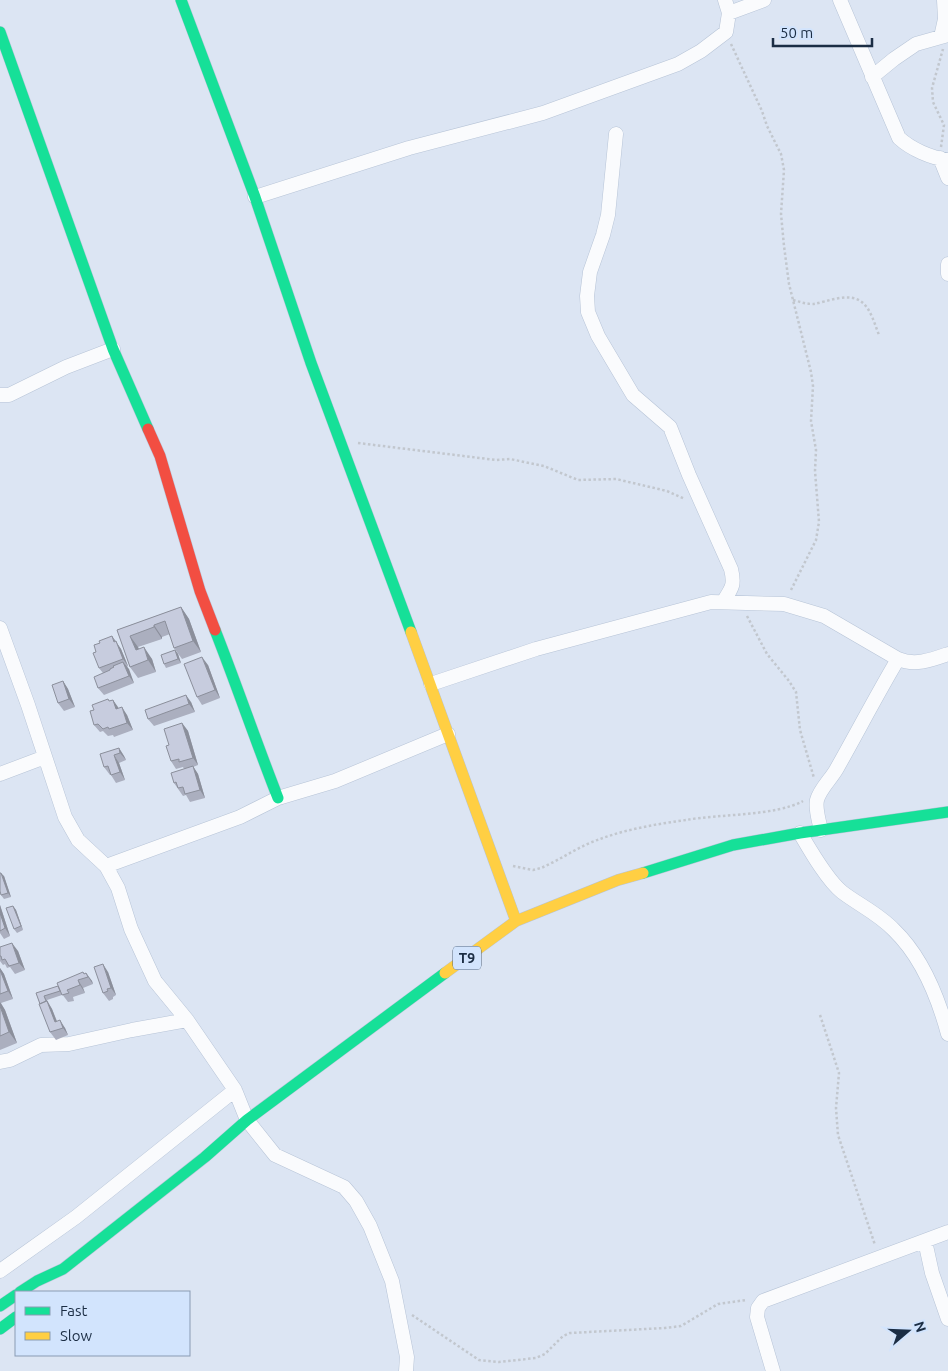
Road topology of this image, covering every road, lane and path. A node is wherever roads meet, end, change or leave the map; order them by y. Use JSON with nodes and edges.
{"nodes":[{"id":1,"x":181,"y":0,"type":"edge"},
{"id":2,"x":764,"y":0,"type":"edge"},
{"id":3,"x":840,"y":0,"type":"edge"},
{"id":4,"x":944,"y":0,"type":"edge"},
{"id":5,"x":727,"y":6,"type":"edge"},
{"id":6,"x":0,"y":32,"type":"edge"},
{"id":7,"x":726,"y":32,"type":"junction"},
{"id":8,"x":945,"y":35,"type":"edge"},
{"id":9,"x":872,"y":77,"type":"junction"},
{"id":10,"x":616,"y":134,"type":"dead end"},
{"id":11,"x":944,"y":159,"type":"edge"},
{"id":12,"x":948,"y":178,"type":"edge"},
{"id":13,"x":254,"y":197,"type":"junction"},
{"id":14,"x":948,"y":264,"type":"edge"},
{"id":15,"x":948,"y":274,"type":"edge"},
{"id":16,"x":793,"y":300,"type":"junction"},
{"id":17,"x":879,"y":335,"type":"dead end"},
{"id":18,"x":113,"y":349,"type":"junction"},
{"id":19,"x":0,"y":395,"type":"edge"},
{"id":20,"x":340,"y":441,"type":"junction"},
{"id":21,"x":703,"y":506,"type":"junction"},
{"id":22,"x":723,"y":602,"type":"junction"},
{"id":23,"x":741,"y":603,"type":"junction"},
{"id":24,"x":784,"y":604,"type":"junction"},
{"id":25,"x":0,"y":628,"type":"edge"},
{"id":26,"x":948,"y":654,"type":"edge"},
{"id":27,"x":898,"y":659,"type":"junction"},
{"id":28,"x":431,"y":684,"type":"junction"},
{"id":29,"x":448,"y":734,"type":"junction"},
{"id":30,"x":46,"y":757,"type":"junction"},
{"id":31,"x":0,"y":774,"type":"edge"},
{"id":32,"x":818,"y":791,"type":"junction"},
{"id":33,"x":278,"y":798,"type":"junction"},
{"id":34,"x":948,"y":812,"type":"edge"},
{"id":35,"x":821,"y":830,"type":"junction"},
{"id":36,"x":800,"y":833,"type":"junction"},
{"id":37,"x":106,"y":866,"type":"junction"},
{"id":38,"x":496,"y":868,"type":"junction"},
{"id":39,"x":516,"y":921,"type":"junction"},
{"id":40,"x":820,"y":1015,"type":"dead end"},
{"id":41,"x":187,"y":1020,"type":"junction"},
{"id":42,"x":948,"y":1034,"type":"edge"},
{"id":43,"x":0,"y":1062,"type":"edge"},
{"id":44,"x":235,"y":1090,"type":"junction"},
{"id":45,"x":247,"y":1120,"type":"junction"},
{"id":46,"x":948,"y":1232,"type":"edge"},
{"id":47,"x":926,"y":1241,"type":"junction"},
{"id":48,"x":880,"y":1258,"type":"junction"},
{"id":49,"x":63,"y":1269,"type":"junction"},
{"id":50,"x":0,"y":1271,"type":"edge"},
{"id":51,"x":52,"y":1284,"type":"dead end"},
{"id":52,"x":21,"y":1291,"type":"edge"},
{"id":53,"x":15,"y":1296,"type":"edge"},
{"id":54,"x":768,"y":1298,"type":"junction"},
{"id":55,"x":0,"y":1306,"type":"edge"},
{"id":56,"x":397,"y":1306,"type":"junction"},
{"id":57,"x":15,"y":1318,"type":"edge"},
{"id":58,"x":948,"y":1319,"type":"edge"},
{"id":59,"x":0,"y":1329,"type":"edge"},
{"id":60,"x":407,"y":1364,"type":"edge"},
{"id":61,"x":418,"y":1371,"type":"edge"},
{"id":62,"x":773,"y":1371,"type":"edge"}],
"edges":[{"from":1,"to":13,"type":"main road"},
{"from":2,"to":5,"type":"street"},
{"from":3,"to":9,"type":"street"},
{"from":4,"to":8,"type":"street"},
{"from":5,"to":7,"type":"street"},
{"from":6,"to":18,"type":"main road"},
{"from":7,"to":13,"type":"street"},
{"from":7,"to":16,"type":"path"},
{"from":8,"to":9,"type":"street"},
{"from":8,"to":11,"type":"path"},
{"from":9,"to":11,"type":"street"},
{"from":10,"to":21,"type":"street"},
{"from":11,"to":12,"type":"street"},
{"from":13,"to":20,"type":"main road"},
{"from":14,"to":15,"type":"street"},
{"from":16,"to":17,"type":"path"},
{"from":16,"to":24,"type":"path"},
{"from":18,"to":19,"type":"street"},
{"from":18,"to":33,"type":"main road"},
{"from":20,"to":21,"type":"path"},
{"from":20,"to":28,"type":"main road"},
{"from":21,"to":22,"type":"street"},
{"from":22,"to":23,"type":"street"},
{"from":22,"to":28,"type":"street"},
{"from":23,"to":24,"type":"street"},
{"from":23,"to":32,"type":"path"},
{"from":24,"to":27,"type":"street"},
{"from":25,"to":30,"type":"street"},
{"from":26,"to":27,"type":"street"},
{"from":27,"to":32,"type":"street"},
{"from":28,"to":29,"type":"main road"},
{"from":29,"to":33,"type":"street"},
{"from":29,"to":38,"type":"main road"},
{"from":30,"to":31,"type":"street"},
{"from":30,"to":37,"type":"street"},
{"from":32,"to":35,"type":"street"},
{"from":32,"to":38,"type":"path"},
{"from":33,"to":37,"type":"street"},
{"from":34,"to":35,"type":"main road","number":"T9"},
{"from":35,"to":36,"type":"main road","number":"T9"},
{"from":36,"to":39,"type":"main road","number":"T9"},
{"from":36,"to":42,"type":"street"},
{"from":37,"to":41,"type":"street"},
{"from":38,"to":39,"type":"main road"},
{"from":39,"to":45,"type":"main road","number":"T9"},
{"from":40,"to":48,"type":"path"},
{"from":41,"to":43,"type":"street"},
{"from":41,"to":44,"type":"street"},
{"from":44,"to":45,"type":"street"},
{"from":44,"to":50,"type":"street"},
{"from":45,"to":49,"type":"main road","number":"T9"},
{"from":45,"to":56,"type":"street"},
{"from":46,"to":47,"type":"street"},
{"from":47,"to":48,"type":"street"},
{"from":47,"to":58,"type":"street"},
{"from":48,"to":54,"type":"street"},
{"from":49,"to":51,"type":"main road","number":"T9"},
{"from":49,"to":52,"type":"main road","number":"T9"},
{"from":53,"to":55,"type":"main road"},
{"from":54,"to":56,"type":"path"},
{"from":54,"to":62,"type":"street"},
{"from":56,"to":60,"type":"street"},
{"from":57,"to":59,"type":"main road"},
{"from":60,"to":61,"type":"street"}]}
